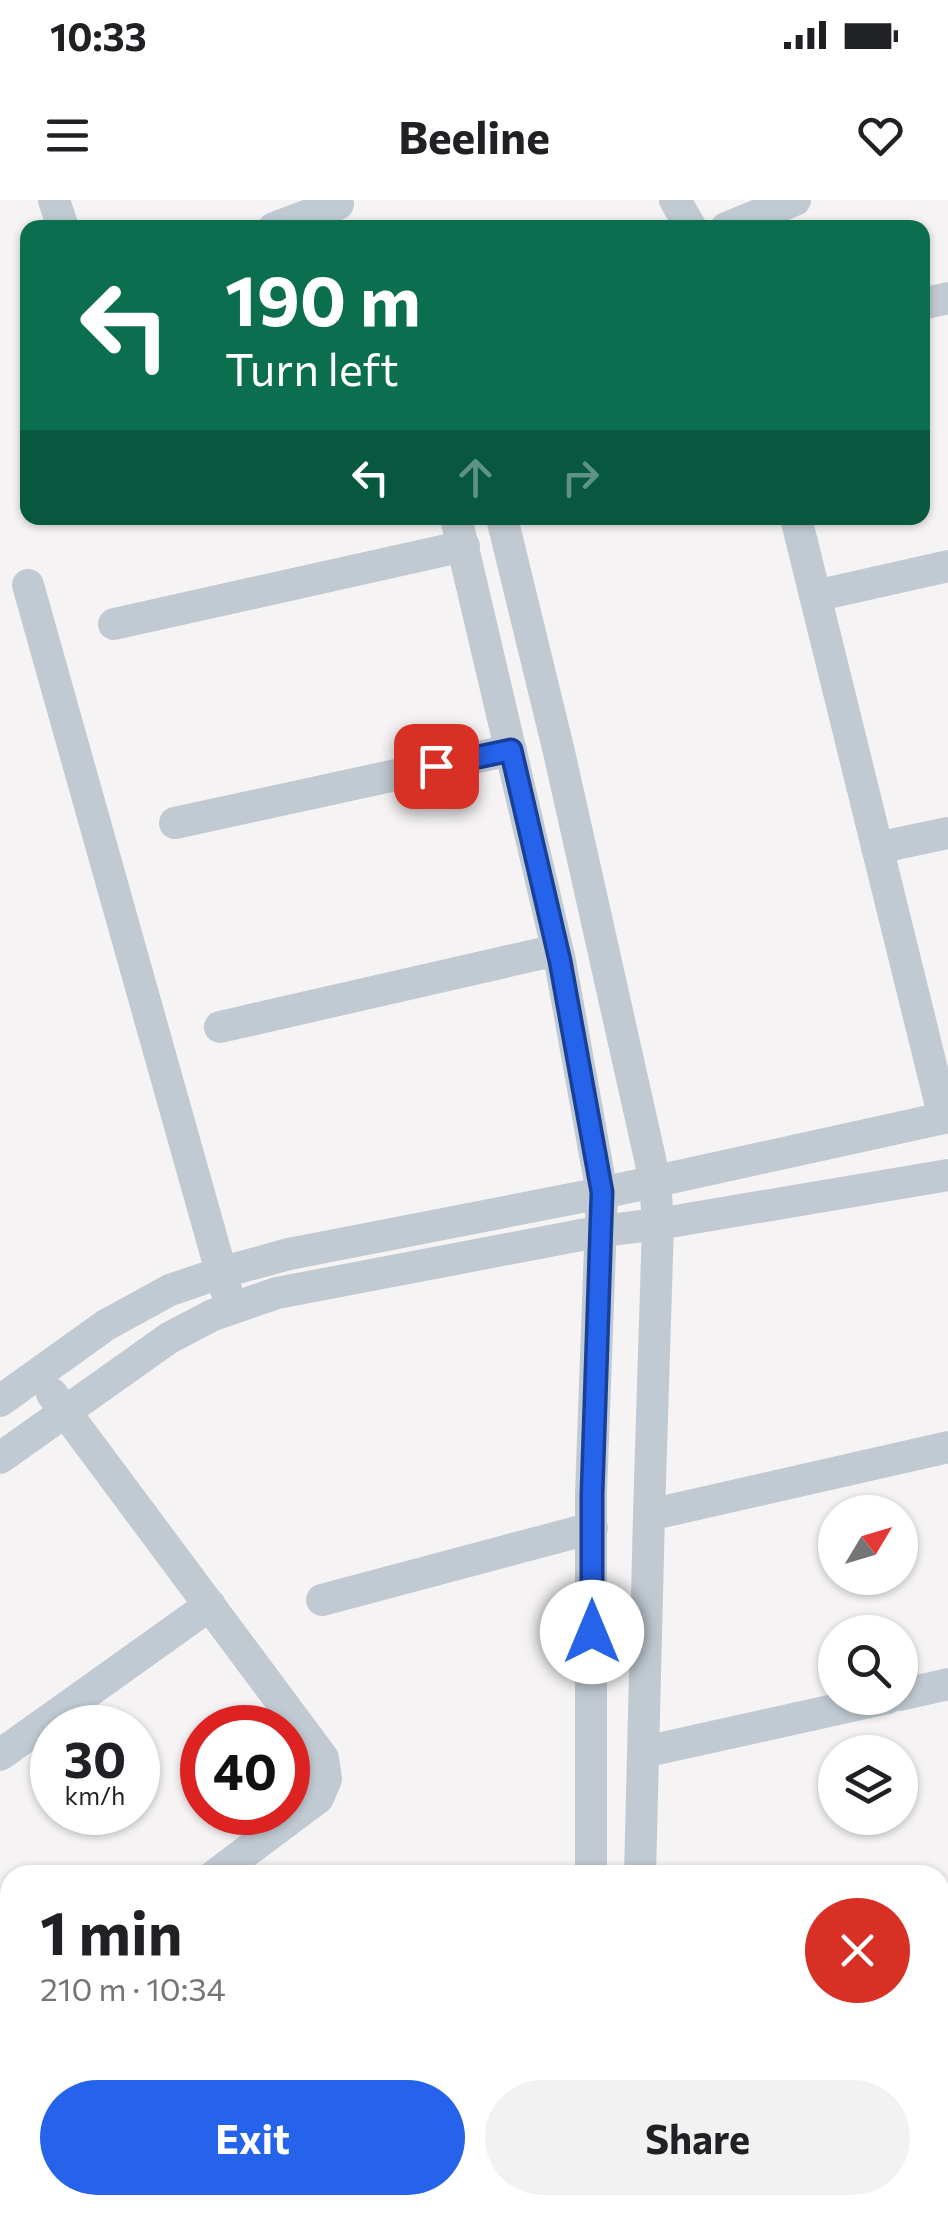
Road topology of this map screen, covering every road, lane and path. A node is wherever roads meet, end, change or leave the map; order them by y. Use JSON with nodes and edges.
{"nodes":[{"id":1,"x":794,"y":200,"type":"edge"},
{"id":2,"x":344,"y":210,"type":"edge"},
{"id":3,"x":305,"y":220,"type":"edge"},
{"id":4,"x":745,"y":220,"type":"edge"},
{"id":5,"x":504,"y":525,"type":"edge"},
{"id":6,"x":798,"y":525,"type":"edge"},
{"id":7,"x":460,"y":532,"type":"edge"},
{"id":8,"x":948,"y":566,"type":"edge"},
{"id":9,"x":28,"y":585,"type":"dead end"},
{"id":10,"x":815,"y":596,"type":"junction"},
{"id":11,"x":114,"y":624,"type":"dead end"},
{"id":12,"x":511,"y":750,"type":"junction"},
{"id":13,"x":175,"y":824,"type":"dead end"},
{"id":14,"x":948,"y":833,"type":"edge"},
{"id":15,"x":877,"y":848,"type":"junction"},
{"id":16,"x":557,"y":950,"type":"junction"},
{"id":17,"x":220,"y":1028,"type":"dead end"},
{"id":18,"x":946,"y":1117,"type":"edge"},
{"id":19,"x":948,"y":1175,"type":"edge"},
{"id":20,"x":656,"y":1182,"type":"junction"},
{"id":21,"x":602,"y":1192,"type":"junction"},
{"id":22,"x":658,"y":1224,"type":"junction"},
{"id":23,"x":602,"y":1231,"type":"junction"},
{"id":24,"x":223,"y":1272,"type":"junction"},
{"id":25,"x":231,"y":1309,"type":"junction"},
{"id":26,"x":38,"y":1374,"type":"junction"},
{"id":27,"x":0,"y":1401,"type":"edge"},
{"id":28,"x":64,"y":1410,"type":"junction"},
{"id":29,"x":948,"y":1447,"type":"edge"},
{"id":30,"x":0,"y":1458,"type":"edge"},
{"id":31,"x":648,"y":1514,"type":"junction"},
{"id":32,"x":592,"y":1528,"type":"junction"},
{"id":33,"x":322,"y":1600,"type":"dead end"},
{"id":34,"x":210,"y":1605,"type":"junction"},
{"id":35,"x":948,"y":1684,"type":"edge"},
{"id":36,"x":918,"y":1691,"type":"edge"},
{"id":37,"x":818,"y":1713,"type":"edge"},
{"id":38,"x":644,"y":1752,"type":"junction"},
{"id":39,"x":0,"y":1755,"type":"edge"},
{"id":40,"x":228,"y":1865,"type":"edge"},
{"id":41,"x":591,"y":1865,"type":"edge"},
{"id":42,"x":640,"y":1865,"type":"edge"}],
"edges":[{"from":1,"to":4,"type":"street"},
{"from":2,"to":3,"type":"street"},
{"from":5,"to":20,"type":"street"},
{"from":6,"to":10,"type":"street"},
{"from":7,"to":11,"type":"street"},
{"from":7,"to":12,"type":"street"},
{"from":8,"to":10,"type":"street"},
{"from":9,"to":24,"type":"street"},
{"from":10,"to":15,"type":"street"},
{"from":12,"to":13,"type":"street"},
{"from":12,"to":16,"type":"street"},
{"from":14,"to":15,"type":"street"},
{"from":15,"to":18,"type":"street"},
{"from":16,"to":17,"type":"street"},
{"from":16,"to":21,"type":"street"},
{"from":18,"to":20,"type":"street"},
{"from":19,"to":22,"type":"street"},
{"from":20,"to":21,"type":"street"},
{"from":20,"to":22,"type":"street"},
{"from":21,"to":23,"type":"street"},
{"from":21,"to":24,"type":"street"},
{"from":22,"to":23,"type":"street"},
{"from":22,"to":31,"type":"street"},
{"from":23,"to":25,"type":"street"},
{"from":23,"to":32,"type":"street"},
{"from":24,"to":25,"type":"street"},
{"from":24,"to":26,"type":"street"},
{"from":25,"to":28,"type":"street"},
{"from":26,"to":27,"type":"street"},
{"from":26,"to":28,"type":"street"},
{"from":28,"to":30,"type":"street"},
{"from":28,"to":34,"type":"street"},
{"from":29,"to":31,"type":"street"},
{"from":31,"to":38,"type":"street"},
{"from":32,"to":33,"type":"street"},
{"from":32,"to":41,"type":"street"},
{"from":34,"to":39,"type":"street"},
{"from":34,"to":40,"type":"street"},
{"from":35,"to":36,"type":"street"},
{"from":37,"to":38,"type":"street"},
{"from":38,"to":42,"type":"street"}]}
